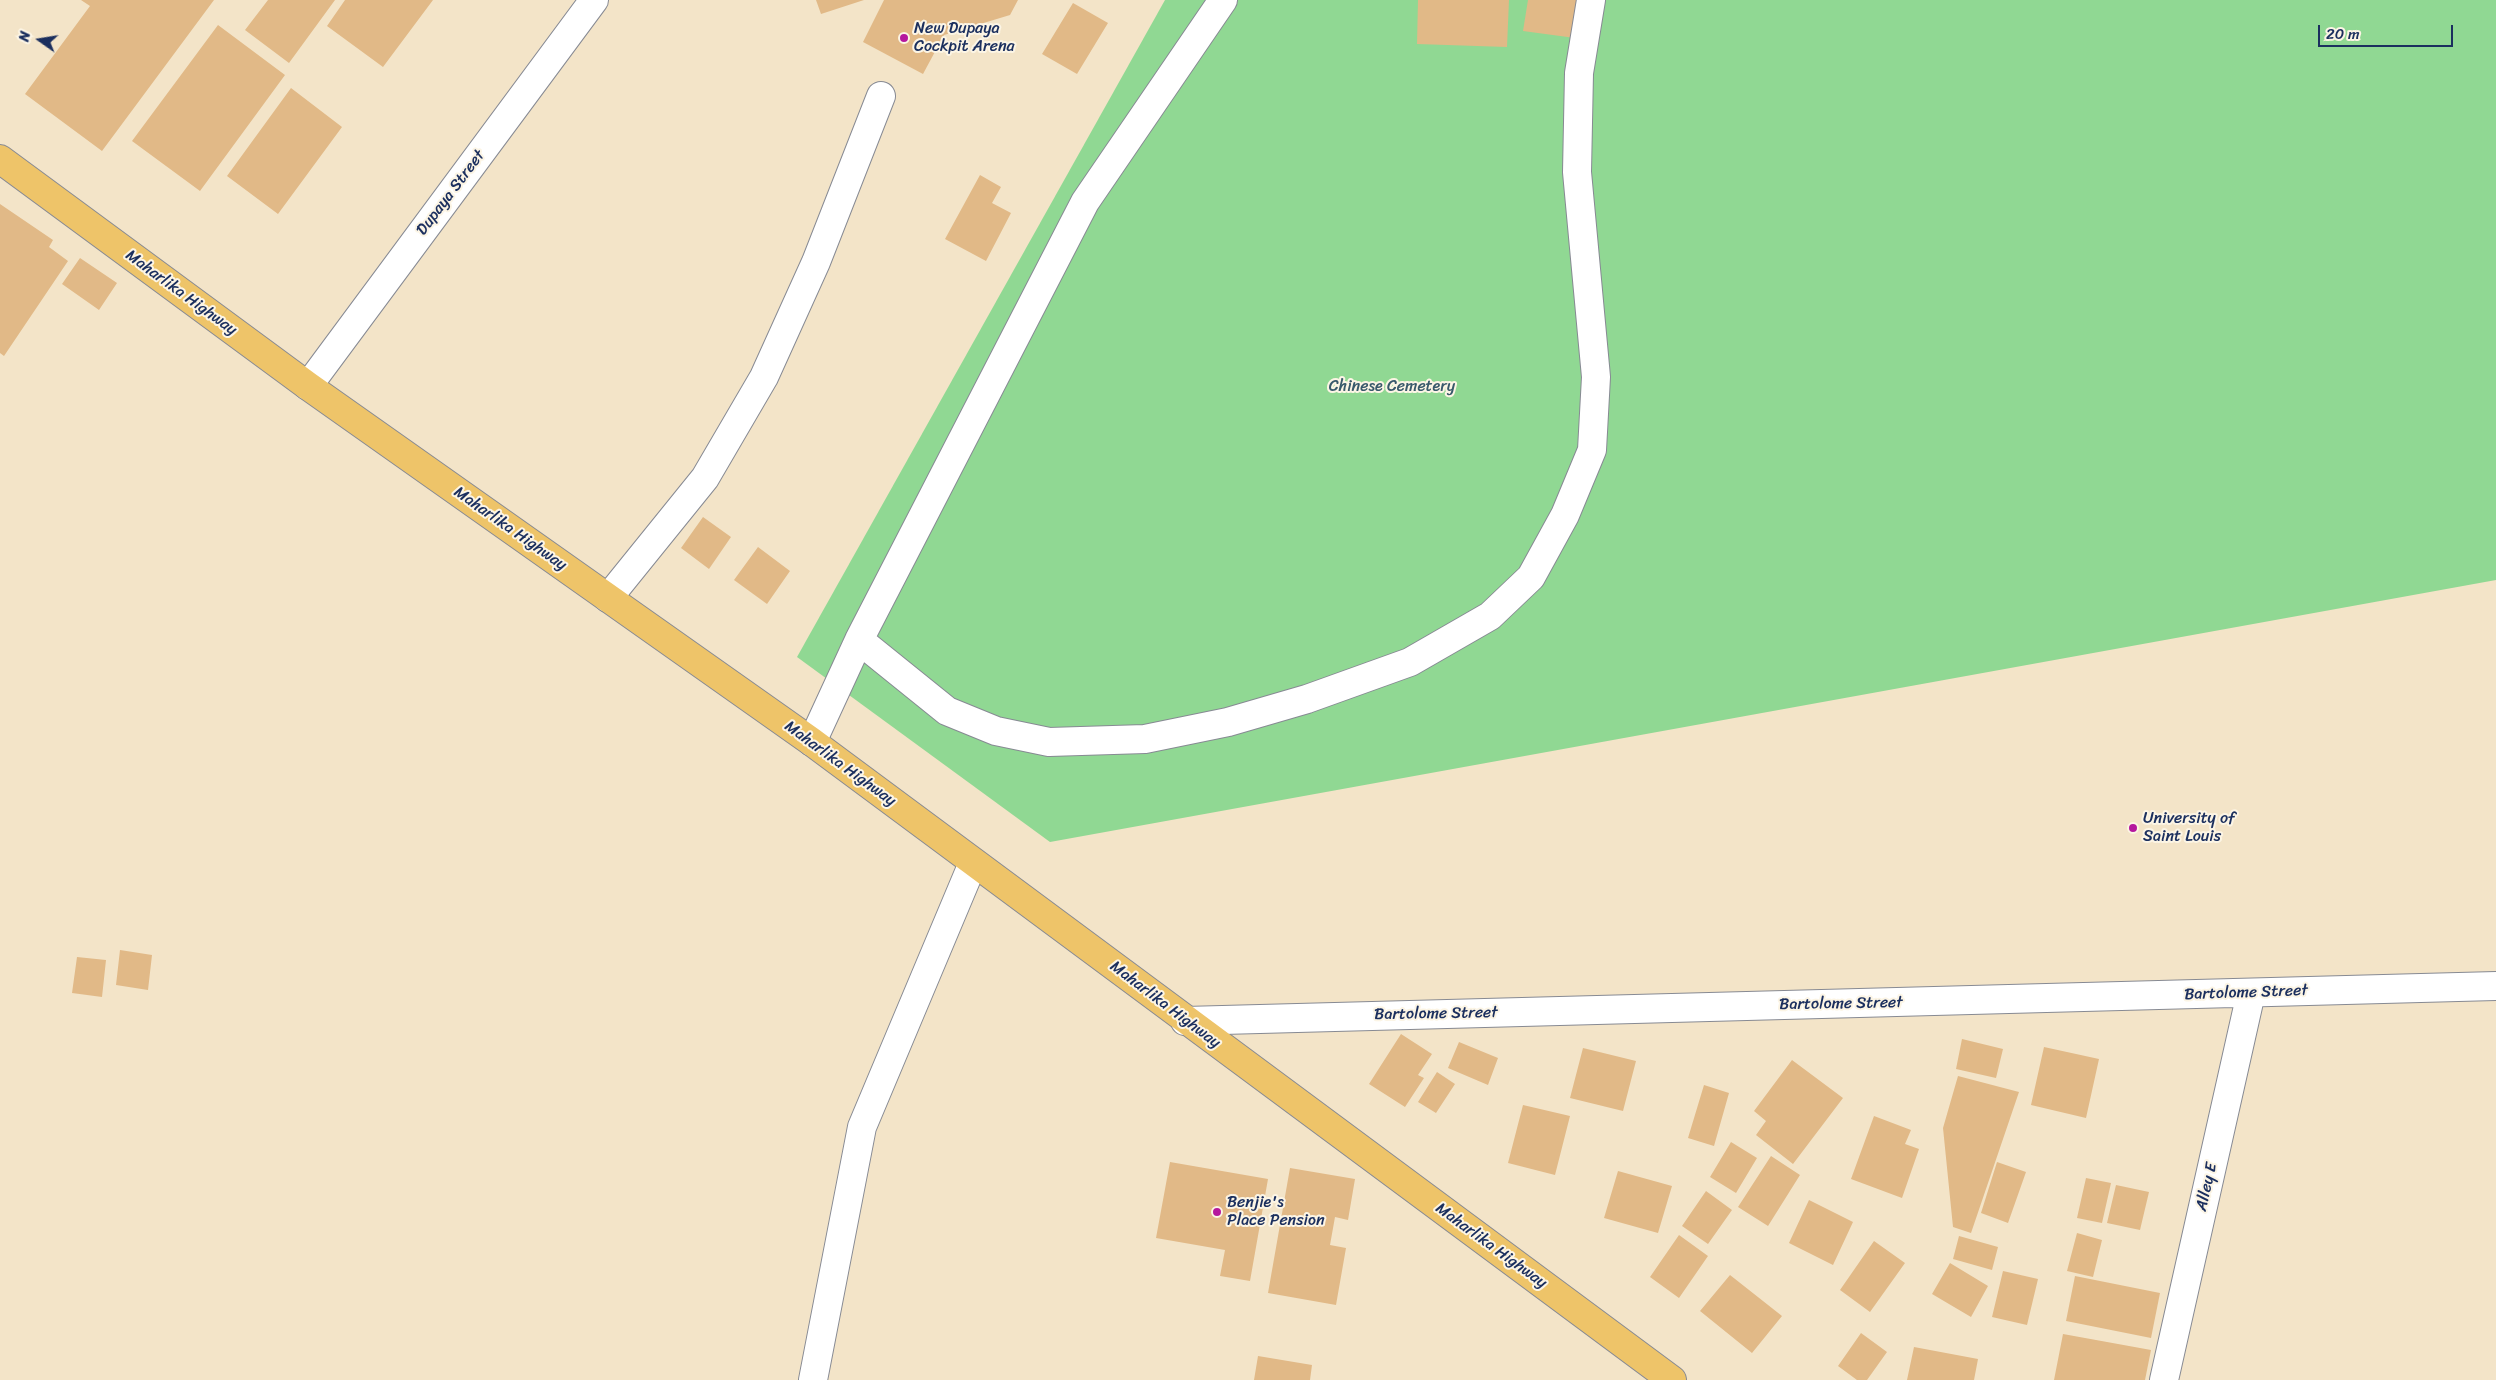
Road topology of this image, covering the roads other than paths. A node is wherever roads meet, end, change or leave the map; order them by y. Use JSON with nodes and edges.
{"nodes":[{"id":1,"x":594,"y":0,"type":"edge"},
{"id":2,"x":1223,"y":0,"type":"edge"},
{"id":3,"x":1591,"y":0,"type":"edge"},
{"id":4,"x":881,"y":96,"type":"dead end"},
{"id":5,"x":0,"y":159,"type":"edge"},
{"id":6,"x":308,"y":386,"type":"junction"},
{"id":7,"x":608,"y":598,"type":"junction"},
{"id":8,"x":859,"y":640,"type":"junction"},
{"id":9,"x":812,"y":742,"type":"junction"},
{"id":10,"x":973,"y":863,"type":"junction"},
{"id":11,"x":2496,"y":986,"type":"edge"},
{"id":12,"x":2251,"y":993,"type":"junction"},
{"id":13,"x":1186,"y":1021,"type":"junction"},
{"id":14,"x":813,"y":1380,"type":"edge"},
{"id":15,"x":1672,"y":1380,"type":"edge"},
{"id":16,"x":2164,"y":1380,"type":"edge"}],
"edges":[{"from":1,"to":6,"type":"street","name":"Dupaya Street"},
{"from":2,"to":8,"type":"street"},
{"from":3,"to":8,"type":"street"},
{"from":4,"to":7,"type":"street"},
{"from":5,"to":6,"type":"highway","name":"Maharlika Highway"},
{"from":6,"to":7,"type":"highway","name":"Maharlika Highway"},
{"from":7,"to":9,"type":"highway","name":"Maharlika Highway"},
{"from":8,"to":9,"type":"street"},
{"from":9,"to":10,"type":"highway","name":"Maharlika Highway"},
{"from":10,"to":13,"type":"highway","name":"Maharlika Highway"},
{"from":10,"to":14,"type":"street"},
{"from":11,"to":12,"type":"street","name":"Bartolome Street"},
{"from":12,"to":13,"type":"street","name":"Bartolome Street"},
{"from":12,"to":16,"type":"street","name":"Alley E"},
{"from":13,"to":15,"type":"highway","name":"Maharlika Highway"}]}
